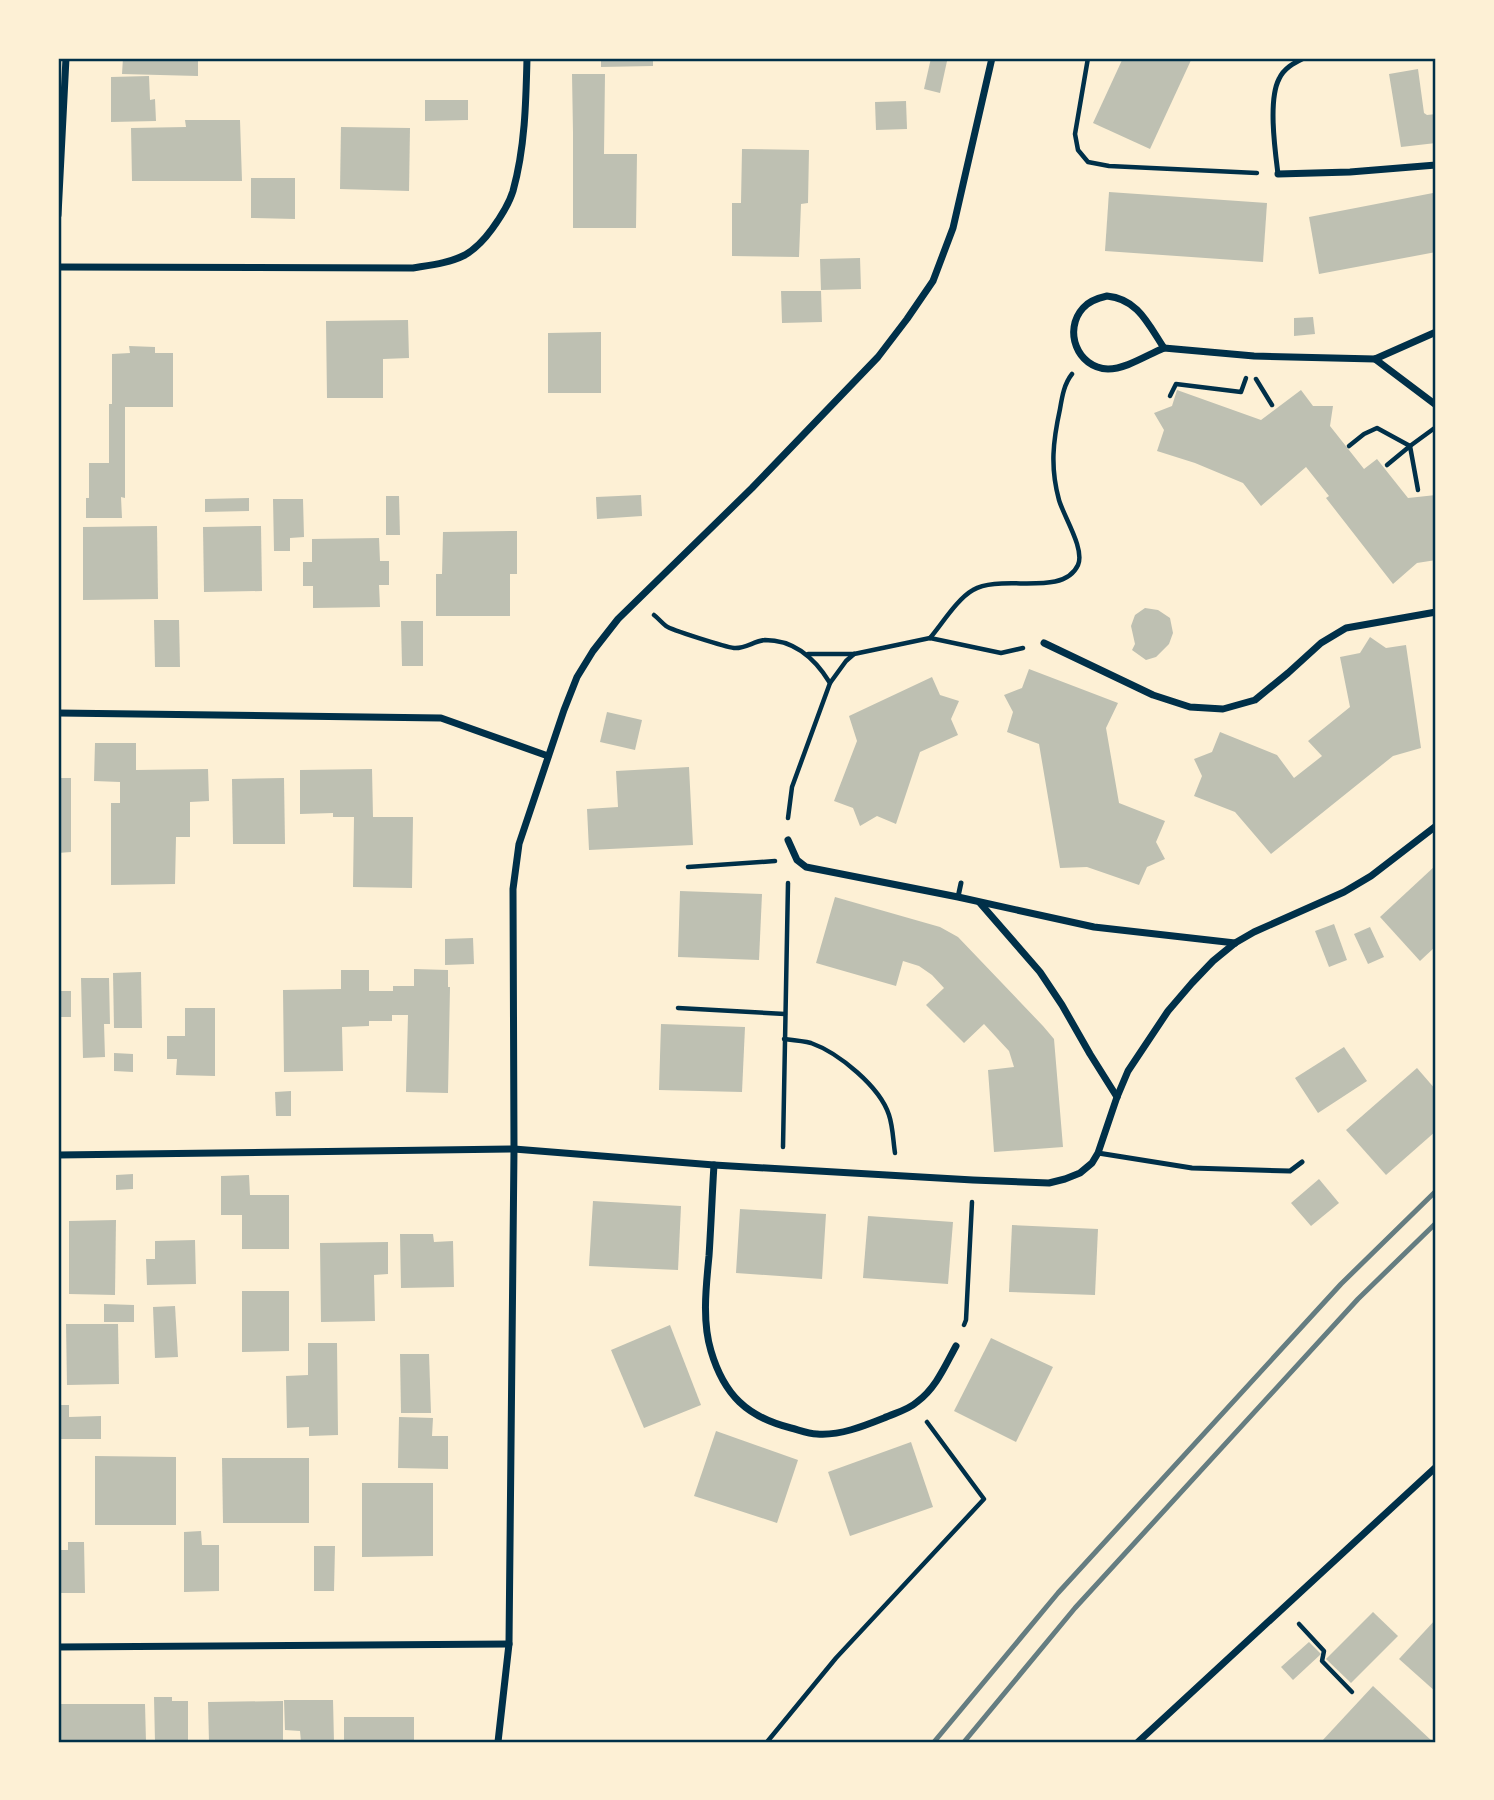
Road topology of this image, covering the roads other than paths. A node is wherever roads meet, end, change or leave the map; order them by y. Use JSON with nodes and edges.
{"nodes":[{"id":1,"x":66,"y":58,"type":"edge"},
{"id":2,"x":527,"y":58,"type":"edge"},
{"id":3,"x":992,"y":58,"type":"edge"},
{"id":4,"x":1304,"y":58,"type":"edge"},
{"id":5,"x":1436,"y":165,"type":"edge"},
{"id":6,"x":1278,"y":174,"type":"joint"},
{"id":7,"x":58,"y":215,"type":"edge"},
{"id":8,"x":58,"y":267,"type":"edge"},
{"id":9,"x":1436,"y":332,"type":"edge"},
{"id":10,"x":1164,"y":348,"type":"junction"},
{"id":11,"x":1375,"y":359,"type":"junction"},
{"id":12,"x":1436,"y":405,"type":"edge"},
{"id":13,"x":1436,"y":612,"type":"edge"},
{"id":14,"x":1044,"y":643,"type":"road end"},
{"id":15,"x":58,"y":713,"type":"edge"},
{"id":16,"x":548,"y":756,"type":"junction"},
{"id":17,"x":1436,"y":826,"type":"edge"},
{"id":18,"x":788,"y":840,"type":"road end"},
{"id":19,"x":961,"y":883,"type":"dead end"},
{"id":20,"x":958,"y":897,"type":"junction"},
{"id":21,"x":979,"y":902,"type":"junction"},
{"id":22,"x":1235,"y":943,"type":"junction"},
{"id":23,"x":1117,"y":1097,"type":"junction"},
{"id":24,"x":514,"y":1149,"type":"junction"},
{"id":25,"x":1098,"y":1153,"type":"junction"},
{"id":26,"x":58,"y":1155,"type":"edge"},
{"id":27,"x":1302,"y":1162,"type":"dead end"},
{"id":28,"x":713,"y":1165,"type":"junction"},
{"id":29,"x":957,"y":1346,"type":"road end"},
{"id":30,"x":1436,"y":1467,"type":"edge"},
{"id":31,"x":509,"y":1644,"type":"junction"},
{"id":32,"x":58,"y":1647,"type":"edge"},
{"id":33,"x":498,"y":1742,"type":"edge"},
{"id":34,"x":1138,"y":1742,"type":"edge"}],
"edges":[{"from":1,"to":7,"type":"street"},
{"from":2,"to":8,"type":"street"},
{"from":3,"to":16,"type":"street"},
{"from":4,"to":6,"type":"lane"},
{"from":5,"to":6,"type":"street"},
{"from":9,"to":11,"type":"street"},
{"from":10,"to":10,"type":"street"},
{"from":10,"to":11,"type":"street"},
{"from":11,"to":12,"type":"street"},
{"from":13,"to":14,"type":"street"},
{"from":15,"to":16,"type":"street"},
{"from":16,"to":24,"type":"street"},
{"from":17,"to":22,"type":"street"},
{"from":18,"to":20,"type":"street"},
{"from":19,"to":20,"type":"lane"},
{"from":20,"to":21,"type":"street"},
{"from":21,"to":22,"type":"street"},
{"from":21,"to":23,"type":"street"},
{"from":22,"to":23,"type":"street"},
{"from":23,"to":25,"type":"street"},
{"from":24,"to":26,"type":"street"},
{"from":24,"to":28,"type":"street"},
{"from":24,"to":31,"type":"street"},
{"from":25,"to":27,"type":"lane"},
{"from":25,"to":28,"type":"street"},
{"from":28,"to":29,"type":"street"},
{"from":30,"to":34,"type":"street"},
{"from":31,"to":32,"type":"street"},
{"from":31,"to":33,"type":"street"}]}
